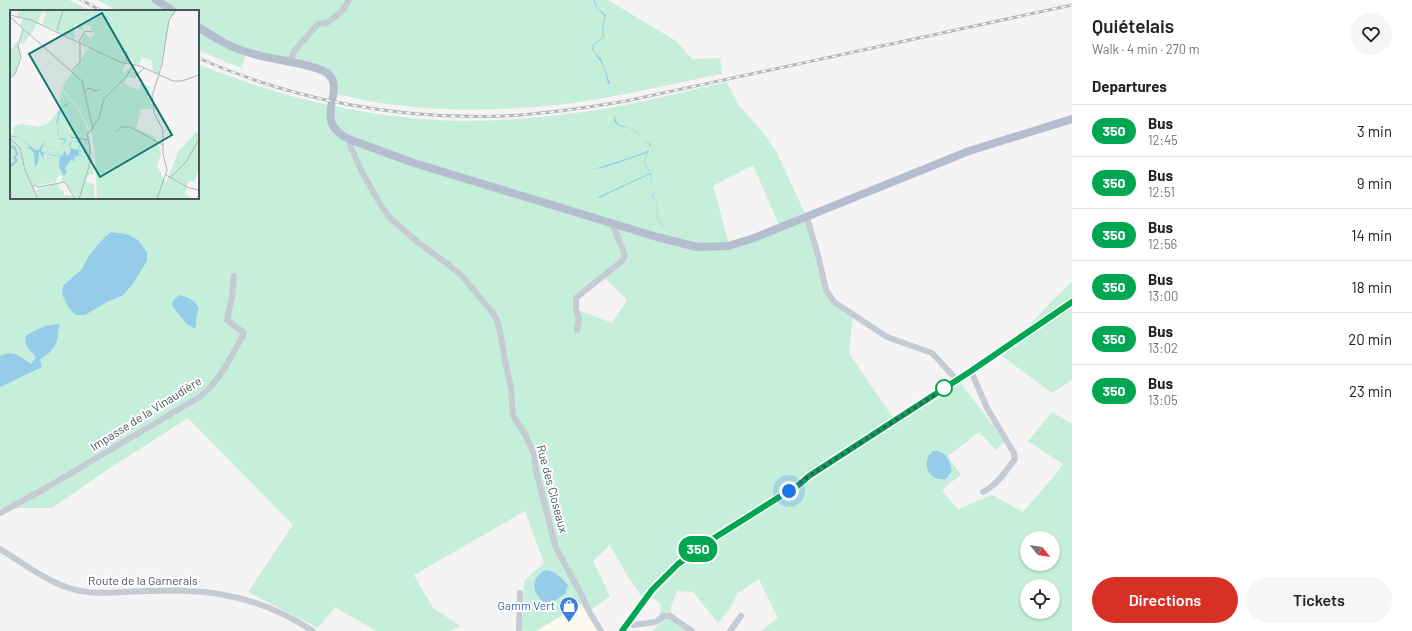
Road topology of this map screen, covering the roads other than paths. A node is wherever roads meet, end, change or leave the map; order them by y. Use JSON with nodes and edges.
{"nodes":[{"id":1,"x":156,"y":0,"type":"edge"},
{"id":2,"x":348,"y":0,"type":"edge"},
{"id":3,"x":171,"y":10,"type":"edge"},
{"id":4,"x":199,"y":28,"type":"edge"},
{"id":5,"x":289,"y":62,"type":"junction"},
{"id":6,"x":1072,"y":120,"type":"edge"},
{"id":7,"x":351,"y":140,"type":"junction"},
{"id":8,"x":807,"y":218,"type":"junction"},
{"id":9,"x":612,"y":223,"type":"junction"},
{"id":10,"x":234,"y":276,"type":"dead end"},
{"id":11,"x":1072,"y":302,"type":"edge"},
{"id":12,"x":578,"y":330,"type":"dead end"},
{"id":13,"x":971,"y":371,"type":"junction"},
{"id":14,"x":957,"y":380,"type":"junction"},
{"id":15,"x":983,"y":492,"type":"dead end"},
{"id":16,"x":0,"y":513,"type":"edge"},
{"id":17,"x":0,"y":549,"type":"edge"},
{"id":18,"x":520,"y":593,"type":"dead end"},
{"id":19,"x":741,"y":616,"type":"dead end"},
{"id":20,"x":628,"y":623,"type":"junction"},
{"id":21,"x":313,"y":631,"type":"edge"},
{"id":22,"x":519,"y":631,"type":"edge"},
{"id":23,"x":601,"y":631,"type":"edge"},
{"id":24,"x":622,"y":631,"type":"edge"},
{"id":25,"x":692,"y":631,"type":"edge"},
{"id":26,"x":730,"y":631,"type":"edge"}],
"edges":[{"from":1,"to":3,"type":"main road"},
{"from":2,"to":5,"type":"street"},
{"from":4,"to":5,"type":"main road"},
{"from":5,"to":7,"type":"main road"},
{"from":6,"to":8,"type":"main road"},
{"from":7,"to":9,"type":"main road"},
{"from":7,"to":23,"type":"street","name":"Rue des Closeaux"},
{"from":8,"to":9,"type":"main road"},
{"from":8,"to":14,"type":"street"},
{"from":9,"to":12,"type":"street"},
{"from":10,"to":16,"type":"street","name":"Impasse de la Vinaudière"},
{"from":11,"to":13,"type":"main road"},
{"from":13,"to":14,"type":"main road"},
{"from":13,"to":15,"type":"street"},
{"from":14,"to":20,"type":"main road"},
{"from":17,"to":21,"type":"street","name":"Route de la Garnerais"},
{"from":18,"to":22,"type":"street"},
{"from":19,"to":26,"type":"street"},
{"from":20,"to":24,"type":"main road"},
{"from":20,"to":25,"type":"street"}]}
